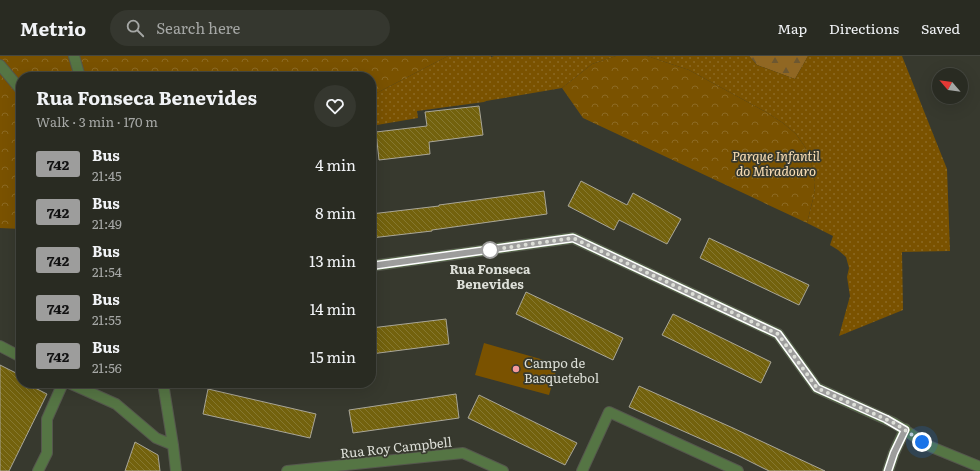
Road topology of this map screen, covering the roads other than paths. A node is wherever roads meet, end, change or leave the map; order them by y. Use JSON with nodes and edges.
{"nodes":[{"id":1,"x":74,"y":56,"type":"edge"},
{"id":2,"x":0,"y":65,"type":"edge"},
{"id":3,"x":79,"y":72,"type":"edge"},
{"id":4,"x":16,"y":84,"type":"edge"},
{"id":5,"x":376,"y":265,"type":"edge"},
{"id":6,"x":0,"y":346,"type":"edge"},
{"id":7,"x":16,"y":354,"type":"edge"},
{"id":8,"x":61,"y":388,"type":"edge"},
{"id":9,"x":80,"y":388,"type":"edge"},
{"id":10,"x":164,"y":388,"type":"edge"},
{"id":11,"x":905,"y":430,"type":"junction"},
{"id":12,"x":173,"y":445,"type":"junction"},
{"id":13,"x":980,"y":467,"type":"edge"},
{"id":14,"x":38,"y":471,"type":"edge"},
{"id":15,"x":176,"y":471,"type":"edge"},
{"id":16,"x":287,"y":471,"type":"edge"},
{"id":17,"x":503,"y":471,"type":"edge"},
{"id":18,"x":582,"y":471,"type":"edge"},
{"id":19,"x":738,"y":471,"type":"edge"},
{"id":20,"x":888,"y":471,"type":"edge"}],
"edges":[{"from":1,"to":3,"type":"street"},
{"from":2,"to":4,"type":"street"},
{"from":5,"to":11,"type":"street"},
{"from":6,"to":7,"type":"street"},
{"from":8,"to":14,"type":"street"},
{"from":9,"to":12,"type":"street"},
{"from":10,"to":12,"type":"street"},
{"from":11,"to":13,"type":"street"},
{"from":11,"to":20,"type":"street"},
{"from":12,"to":15,"type":"street"},
{"from":16,"to":17,"type":"street","name":"Rua Roy Campbell"},
{"from":18,"to":19,"type":"street"}]}
